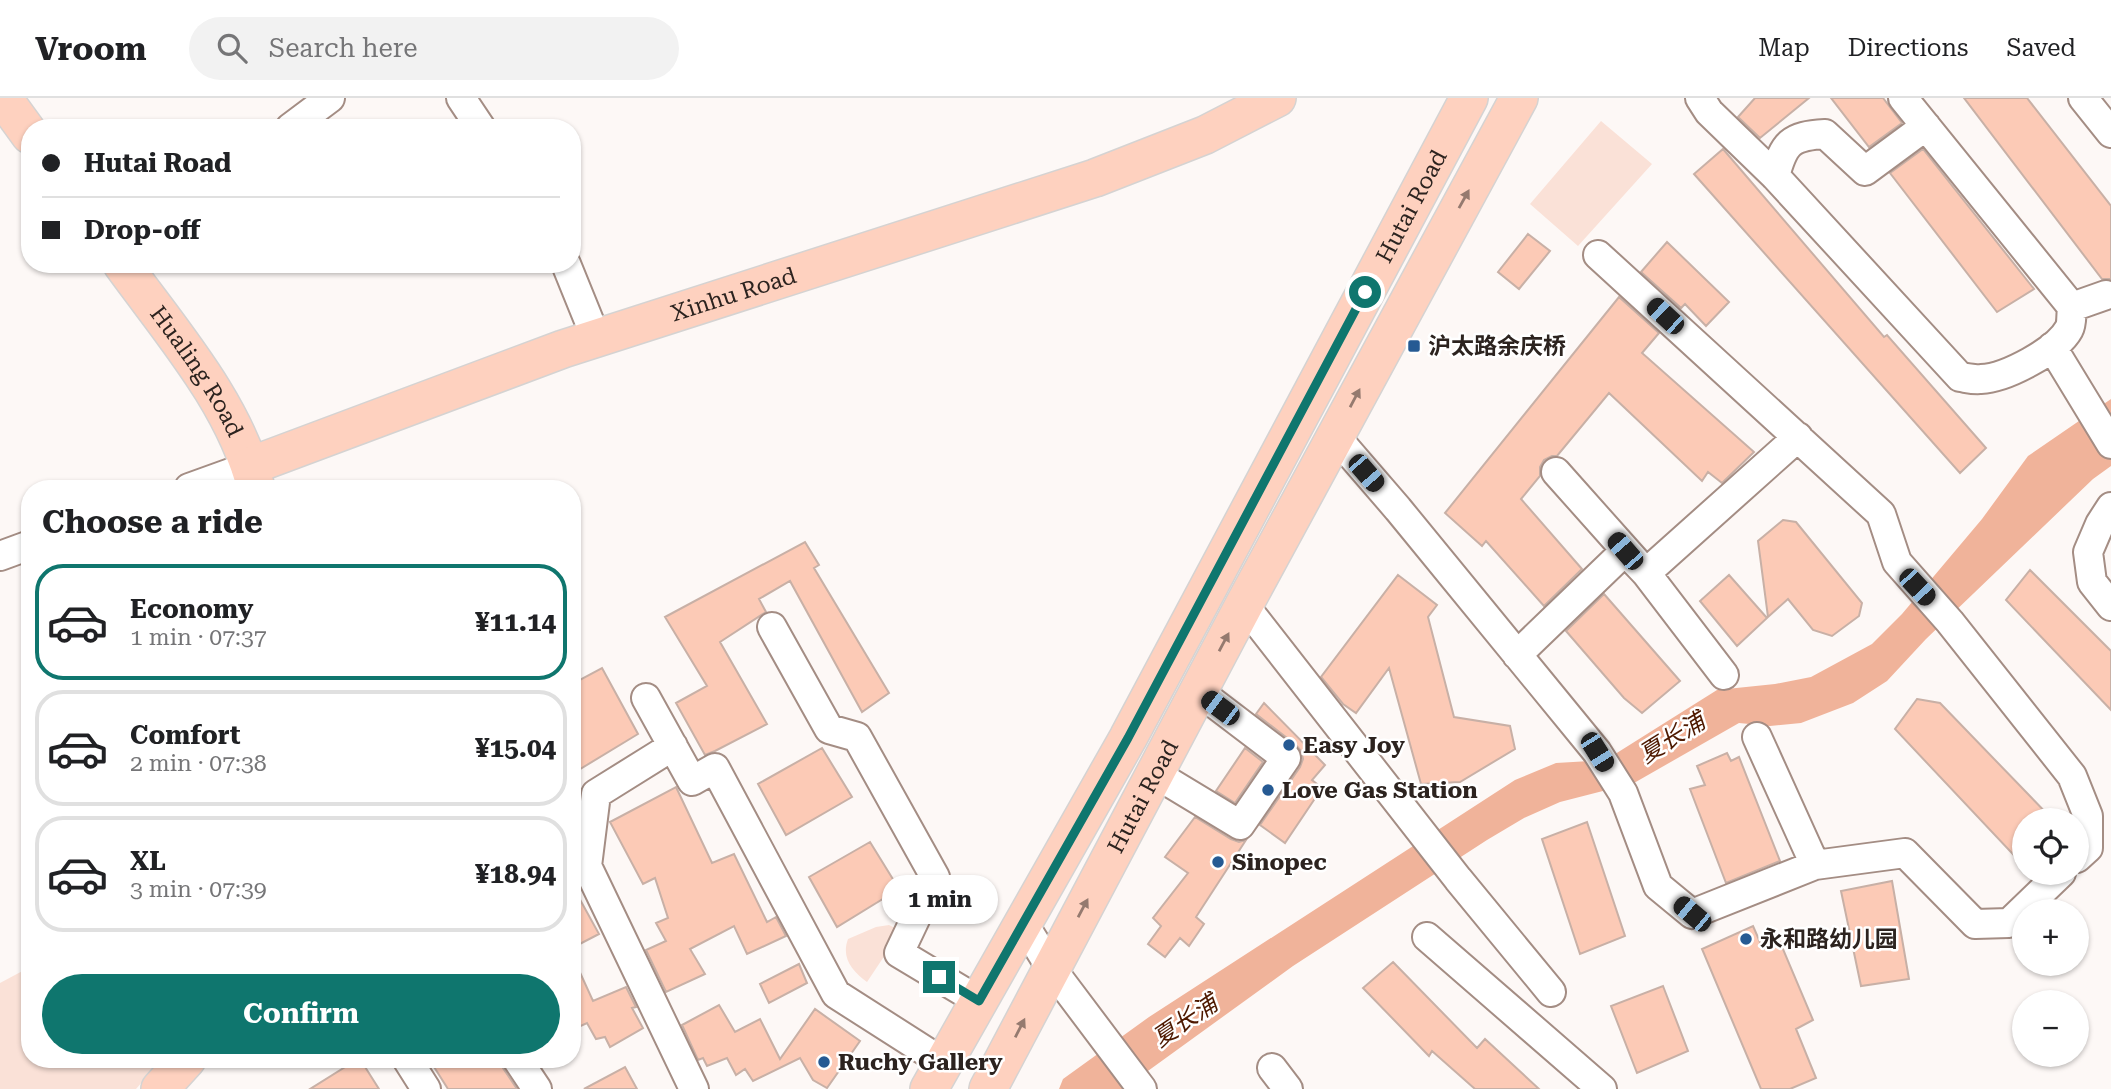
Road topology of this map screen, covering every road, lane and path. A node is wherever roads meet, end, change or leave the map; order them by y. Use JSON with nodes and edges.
{"nodes":[{"id":1,"x":4,"y":98,"type":"edge"},
{"id":2,"x":330,"y":98,"type":"edge"},
{"id":3,"x":461,"y":98,"type":"edge"},
{"id":4,"x":1277,"y":98,"type":"edge"},
{"id":5,"x":1469,"y":98,"type":"edge"},
{"id":6,"x":1519,"y":98,"type":"edge"},
{"id":7,"x":1700,"y":98,"type":"edge"},
{"id":8,"x":1903,"y":98,"type":"edge"},
{"id":9,"x":2083,"y":98,"type":"edge"},
{"id":10,"x":302,"y":119,"type":"edge"},
{"id":11,"x":475,"y":119,"type":"edge"},
{"id":12,"x":21,"y":122,"type":"edge"},
{"id":13,"x":1926,"y":126,"type":"junction"},
{"id":14,"x":2111,"y":133,"type":"edge"},
{"id":15,"x":1775,"y":176,"type":"junction"},
{"id":16,"x":1598,"y":256,"type":"dead end"},
{"id":17,"x":128,"y":273,"type":"edge"},
{"id":18,"x":570,"y":273,"type":"edge"},
{"id":19,"x":2106,"y":295,"type":"dead end"},
{"id":20,"x":2072,"y":307,"type":"junction"},
{"id":21,"x":596,"y":338,"type":"junction"},
{"id":22,"x":2052,"y":347,"type":"junction"},
{"id":23,"x":1335,"y":436,"type":"junction"},
{"id":24,"x":1798,"y":437,"type":"junction"},
{"id":25,"x":2111,"y":444,"type":"edge"},
{"id":26,"x":1556,"y":472,"type":"dead end"},
{"id":27,"x":253,"y":477,"type":"edge"},
{"id":28,"x":236,"y":480,"type":"edge"},
{"id":29,"x":2111,"y":507,"type":"edge"},
{"id":30,"x":21,"y":548,"type":"edge"},
{"id":31,"x":1625,"y":551,"type":"junction"},
{"id":32,"x":0,"y":555,"type":"edge"},
{"id":33,"x":1646,"y":573,"type":"junction"},
{"id":34,"x":1244,"y":605,"type":"junction"},
{"id":35,"x":2111,"y":606,"type":"edge"},
{"id":36,"x":772,"y":627,"type":"dead end"},
{"id":37,"x":1517,"y":655,"type":"junction"},
{"id":38,"x":1724,"y":675,"type":"dead end"},
{"id":39,"x":1198,"y":691,"type":"junction"},
{"id":40,"x":646,"y":698,"type":"dead end"},
{"id":41,"x":1757,"y":737,"type":"dead end"},
{"id":42,"x":673,"y":746,"type":"junction"},
{"id":43,"x":1154,"y":774,"type":"junction"},
{"id":44,"x":2085,"y":808,"type":"edge"},
{"id":45,"x":1815,"y":865,"type":"junction"},
{"id":46,"x":2048,"y":885,"type":"edge"},
{"id":47,"x":1023,"y":923,"type":"junction"},
{"id":48,"x":1427,"y":937,"type":"dead end"},
{"id":49,"x":1051,"y":968,"type":"junction"},
{"id":50,"x":1551,"y":992,"type":"dead end"},
{"id":51,"x":979,"y":1001,"type":"junction"},
{"id":52,"x":179,"y":1068,"type":"edge"},
{"id":53,"x":413,"y":1068,"type":"edge"},
{"id":54,"x":523,"y":1068,"type":"edge"},
{"id":55,"x":937,"y":1076,"type":"edge"},
{"id":56,"x":160,"y":1089,"type":"edge"},
{"id":57,"x":426,"y":1089,"type":"edge"},
{"id":58,"x":537,"y":1089,"type":"edge"},
{"id":59,"x":694,"y":1089,"type":"edge"},
{"id":60,"x":988,"y":1089,"type":"edge"},
{"id":61,"x":1142,"y":1089,"type":"edge"},
{"id":62,"x":1602,"y":1089,"type":"edge"}],
"edges":[{"from":1,"to":12,"type":"main road"},
{"from":2,"to":10,"type":"street"},
{"from":3,"to":11,"type":"street"},
{"from":4,"to":21,"type":"main road","name":"Xinhu Road"},
{"from":5,"to":47,"type":"main road","name":"Hutai Road"},
{"from":23,"to":6,"type":"main road","name":"Hutai Road","one_way":true},
{"from":7,"to":15,"type":"street"},
{"from":8,"to":13,"type":"street"},
{"from":9,"to":14,"type":"street"},
{"from":13,"to":15,"type":"street"},
{"from":13,"to":20,"type":"street"},
{"from":15,"to":22,"type":"street"},
{"from":16,"to":24,"type":"street"},
{"from":17,"to":27,"type":"main road","name":"Hualing Road"},
{"from":18,"to":21,"type":"street"},
{"from":19,"to":20,"type":"street"},
{"from":20,"to":22,"type":"street"},
{"from":21,"to":27,"type":"main road","name":"Xinhu Road"},
{"from":22,"to":25,"type":"street"},
{"from":23,"to":34,"type":"main road","name":"Hutai Road"},
{"from":23,"to":37,"type":"street"},
{"from":24,"to":33,"type":"street"},
{"from":24,"to":44,"type":"street"},
{"from":26,"to":31,"type":"street"},
{"from":27,"to":28,"type":"street","name":"Xinhu Road"},
{"from":29,"to":35,"type":"street"},
{"from":30,"to":32,"type":"street"},
{"from":31,"to":33,"type":"street"},
{"from":31,"to":37,"type":"street"},
{"from":33,"to":38,"type":"street"},
{"from":39,"to":34,"type":"main road","name":"Hutai Road","one_way":true},
{"from":34,"to":50,"type":"street"},
{"from":36,"to":51,"type":"street"},
{"from":37,"to":45,"type":"street"},
{"from":39,"to":43,"type":"main road","name":"Hutai Road"},
{"from":39,"to":43,"type":"street"},
{"from":40,"to":42,"type":"street"},
{"from":41,"to":45,"type":"street"},
{"from":42,"to":55,"type":"street"},
{"from":42,"to":59,"type":"street"},
{"from":49,"to":43,"type":"main road","name":"Hutai Road","one_way":true},
{"from":45,"to":46,"type":"street"},
{"from":47,"to":49,"type":"street"},
{"from":47,"to":51,"type":"main road","name":"Hutai Road"},
{"from":48,"to":62,"type":"street"},
{"from":60,"to":49,"type":"main road","name":"Hutai Road","one_way":true},
{"from":49,"to":61,"type":"street"},
{"from":51,"to":55,"type":"main road","name":"Hutai Road"},
{"from":52,"to":56,"type":"main road"},
{"from":53,"to":57,"type":"street"},
{"from":54,"to":58,"type":"street"}]}
